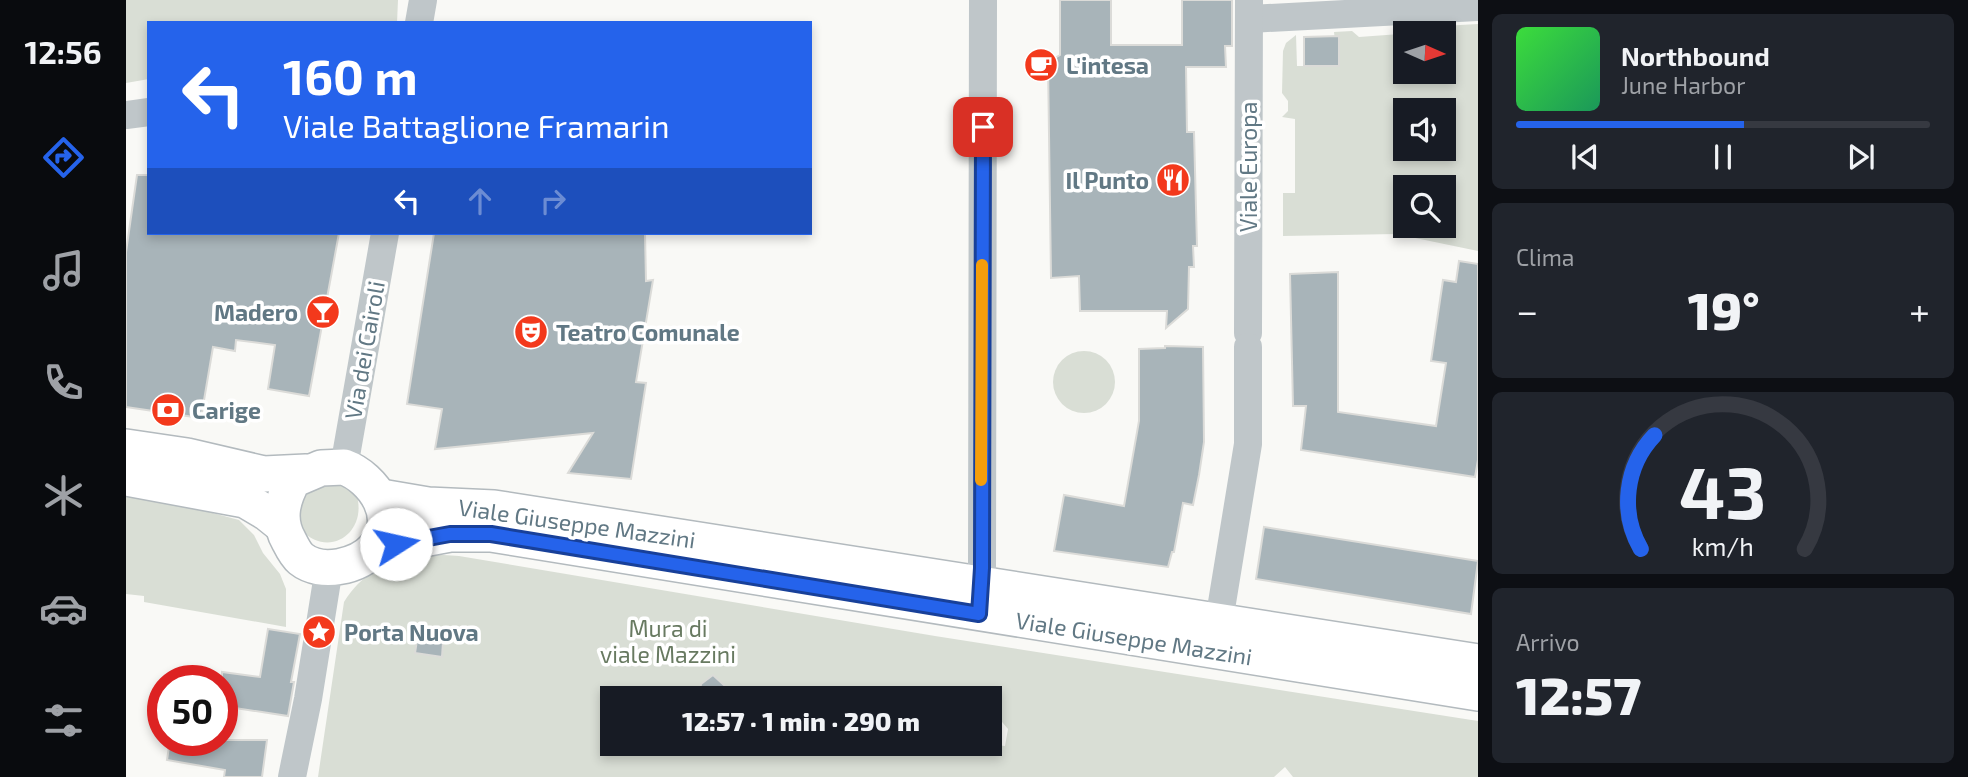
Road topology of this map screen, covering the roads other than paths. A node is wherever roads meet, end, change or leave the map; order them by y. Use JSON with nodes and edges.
{"nodes":[{"id":1,"x":423,"y":0,"type":"edge"},
{"id":2,"x":983,"y":0,"type":"edge"},
{"id":3,"x":1478,"y":7,"type":"edge"},
{"id":4,"x":1250,"y":9,"type":"edge"},
{"id":5,"x":419,"y":21,"type":"edge"},
{"id":6,"x":147,"y":112,"type":"edge"},
{"id":7,"x":126,"y":115,"type":"edge"},
{"id":8,"x":385,"y":235,"type":"edge"},
{"id":9,"x":126,"y":447,"type":"edge"},
{"id":10,"x":344,"y":467,"type":"junction"},
{"id":11,"x":306,"y":472,"type":"junction"},
{"id":12,"x":126,"y":478,"type":"edge"},
{"id":13,"x":381,"y":497,"type":"junction"},
{"id":14,"x":282,"y":526,"type":"junction"},
{"id":15,"x":375,"y":548,"type":"junction"},
{"id":16,"x":329,"y":568,"type":"junction"},
{"id":17,"x":980,"y":598,"type":"junction"},
{"id":18,"x":1219,"y":621,"type":"junction"},
{"id":19,"x":1478,"y":662,"type":"edge"},
{"id":20,"x":1478,"y":693,"type":"edge"},
{"id":21,"x":292,"y":777,"type":"edge"}],
"edges":[{"from":1,"to":5,"type":"street"},
{"from":2,"to":17,"type":"street"},
{"from":3,"to":4,"type":"street"},
{"from":4,"to":18,"type":"street","name":"Viale Europa"},
{"from":6,"to":7,"type":"street"},
{"from":8,"to":10,"type":"street","name":"Via dei Cairoli"},
{"from":9,"to":11,"type":"main road"},
{"from":10,"to":11,"type":"main road"},
{"from":10,"to":13,"type":"main road"},
{"from":11,"to":14,"type":"main road"},
{"from":12,"to":14,"type":"main road"},
{"from":13,"to":15,"type":"main road"},
{"from":13,"to":17,"type":"main road","name":"Viale Giuseppe Mazzini"},
{"from":14,"to":16,"type":"main road"},
{"from":15,"to":16,"type":"main road"},
{"from":15,"to":17,"type":"main road","name":"Viale Giuseppe Mazzini"},
{"from":16,"to":21,"type":"street"},
{"from":17,"to":18,"type":"main road","name":"Viale Giuseppe Mazzini"},
{"from":17,"to":20,"type":"main road","name":"Viale Giuseppe Mazzini"},
{"from":18,"to":19,"type":"main road","name":"Viale Giuseppe Mazzini"}]}
